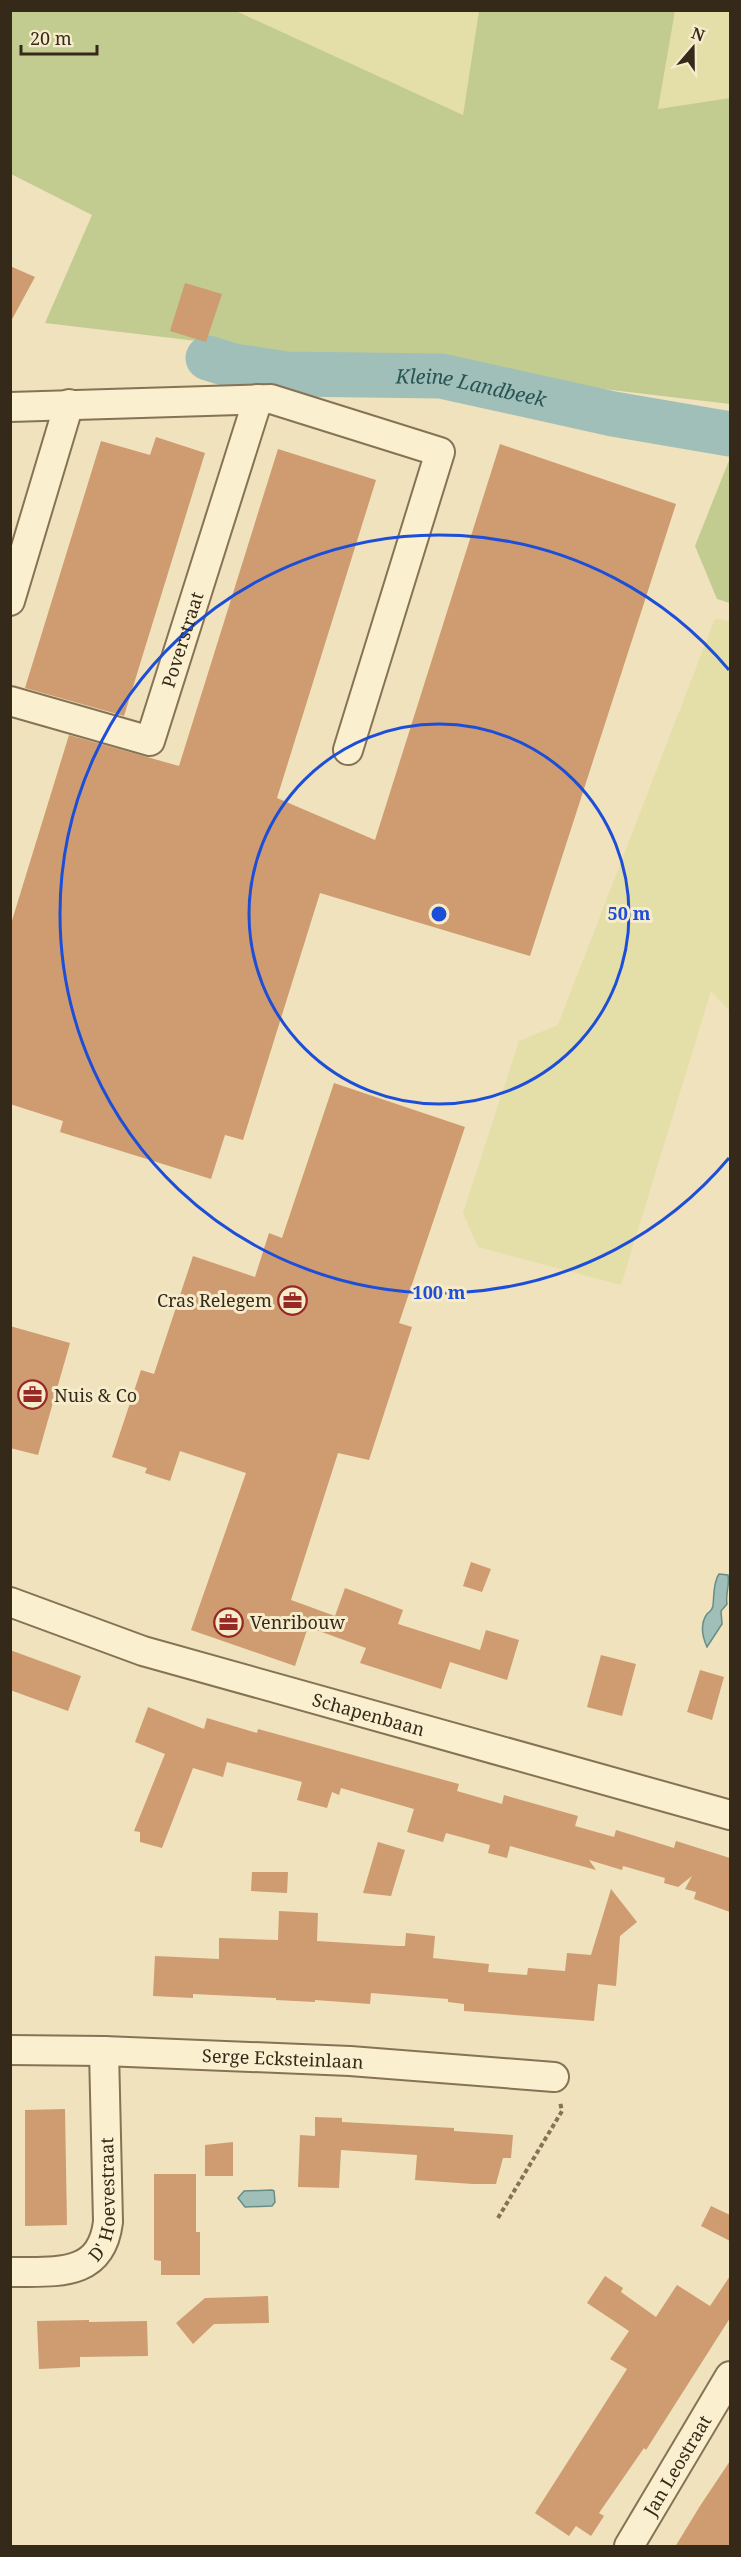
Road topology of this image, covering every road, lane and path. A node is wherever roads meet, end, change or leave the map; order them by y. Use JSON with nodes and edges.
{"nodes":[{"id":1,"x":258,"y":399,"type":"junction"},
{"id":2,"x":69,"y":404,"type":"junction"},
{"id":3,"x":10,"y":407,"type":"edge"},
{"id":4,"x":10,"y":601,"type":"edge"},
{"id":5,"x":10,"y":701,"type":"edge"},
{"id":6,"x":348,"y":750,"type":"dead end"},
{"id":7,"x":10,"y":1602,"type":"edge"},
{"id":8,"x":730,"y":1815,"type":"edge"},
{"id":9,"x":10,"y":2050,"type":"edge"},
{"id":10,"x":104,"y":2051,"type":"junction"},
{"id":11,"x":554,"y":2077,"type":"joint"},
{"id":12,"x":498,"y":2218,"type":"dead end"},
{"id":13,"x":10,"y":2272,"type":"edge"},
{"id":14,"x":728,"y":2379,"type":"edge"},
{"id":15,"x":629,"y":2547,"type":"edge"}],
"edges":[{"from":1,"to":2,"type":"street"},
{"from":1,"to":5,"type":"street","name":"Poverstraat"},
{"from":1,"to":6,"type":"street"},
{"from":2,"to":3,"type":"street"},
{"from":2,"to":4,"type":"street"},
{"from":7,"to":8,"type":"street","name":"Schapenbaan"},
{"from":9,"to":10,"type":"street","name":"Serge Ecksteinlaan"},
{"from":10,"to":11,"type":"street","name":"Serge Ecksteinlaan"},
{"from":10,"to":13,"type":"street","name":"D' Hoevestraat"},
{"from":11,"to":12,"type":"path"},
{"from":14,"to":15,"type":"street","name":"Jan Leostraat"}]}
